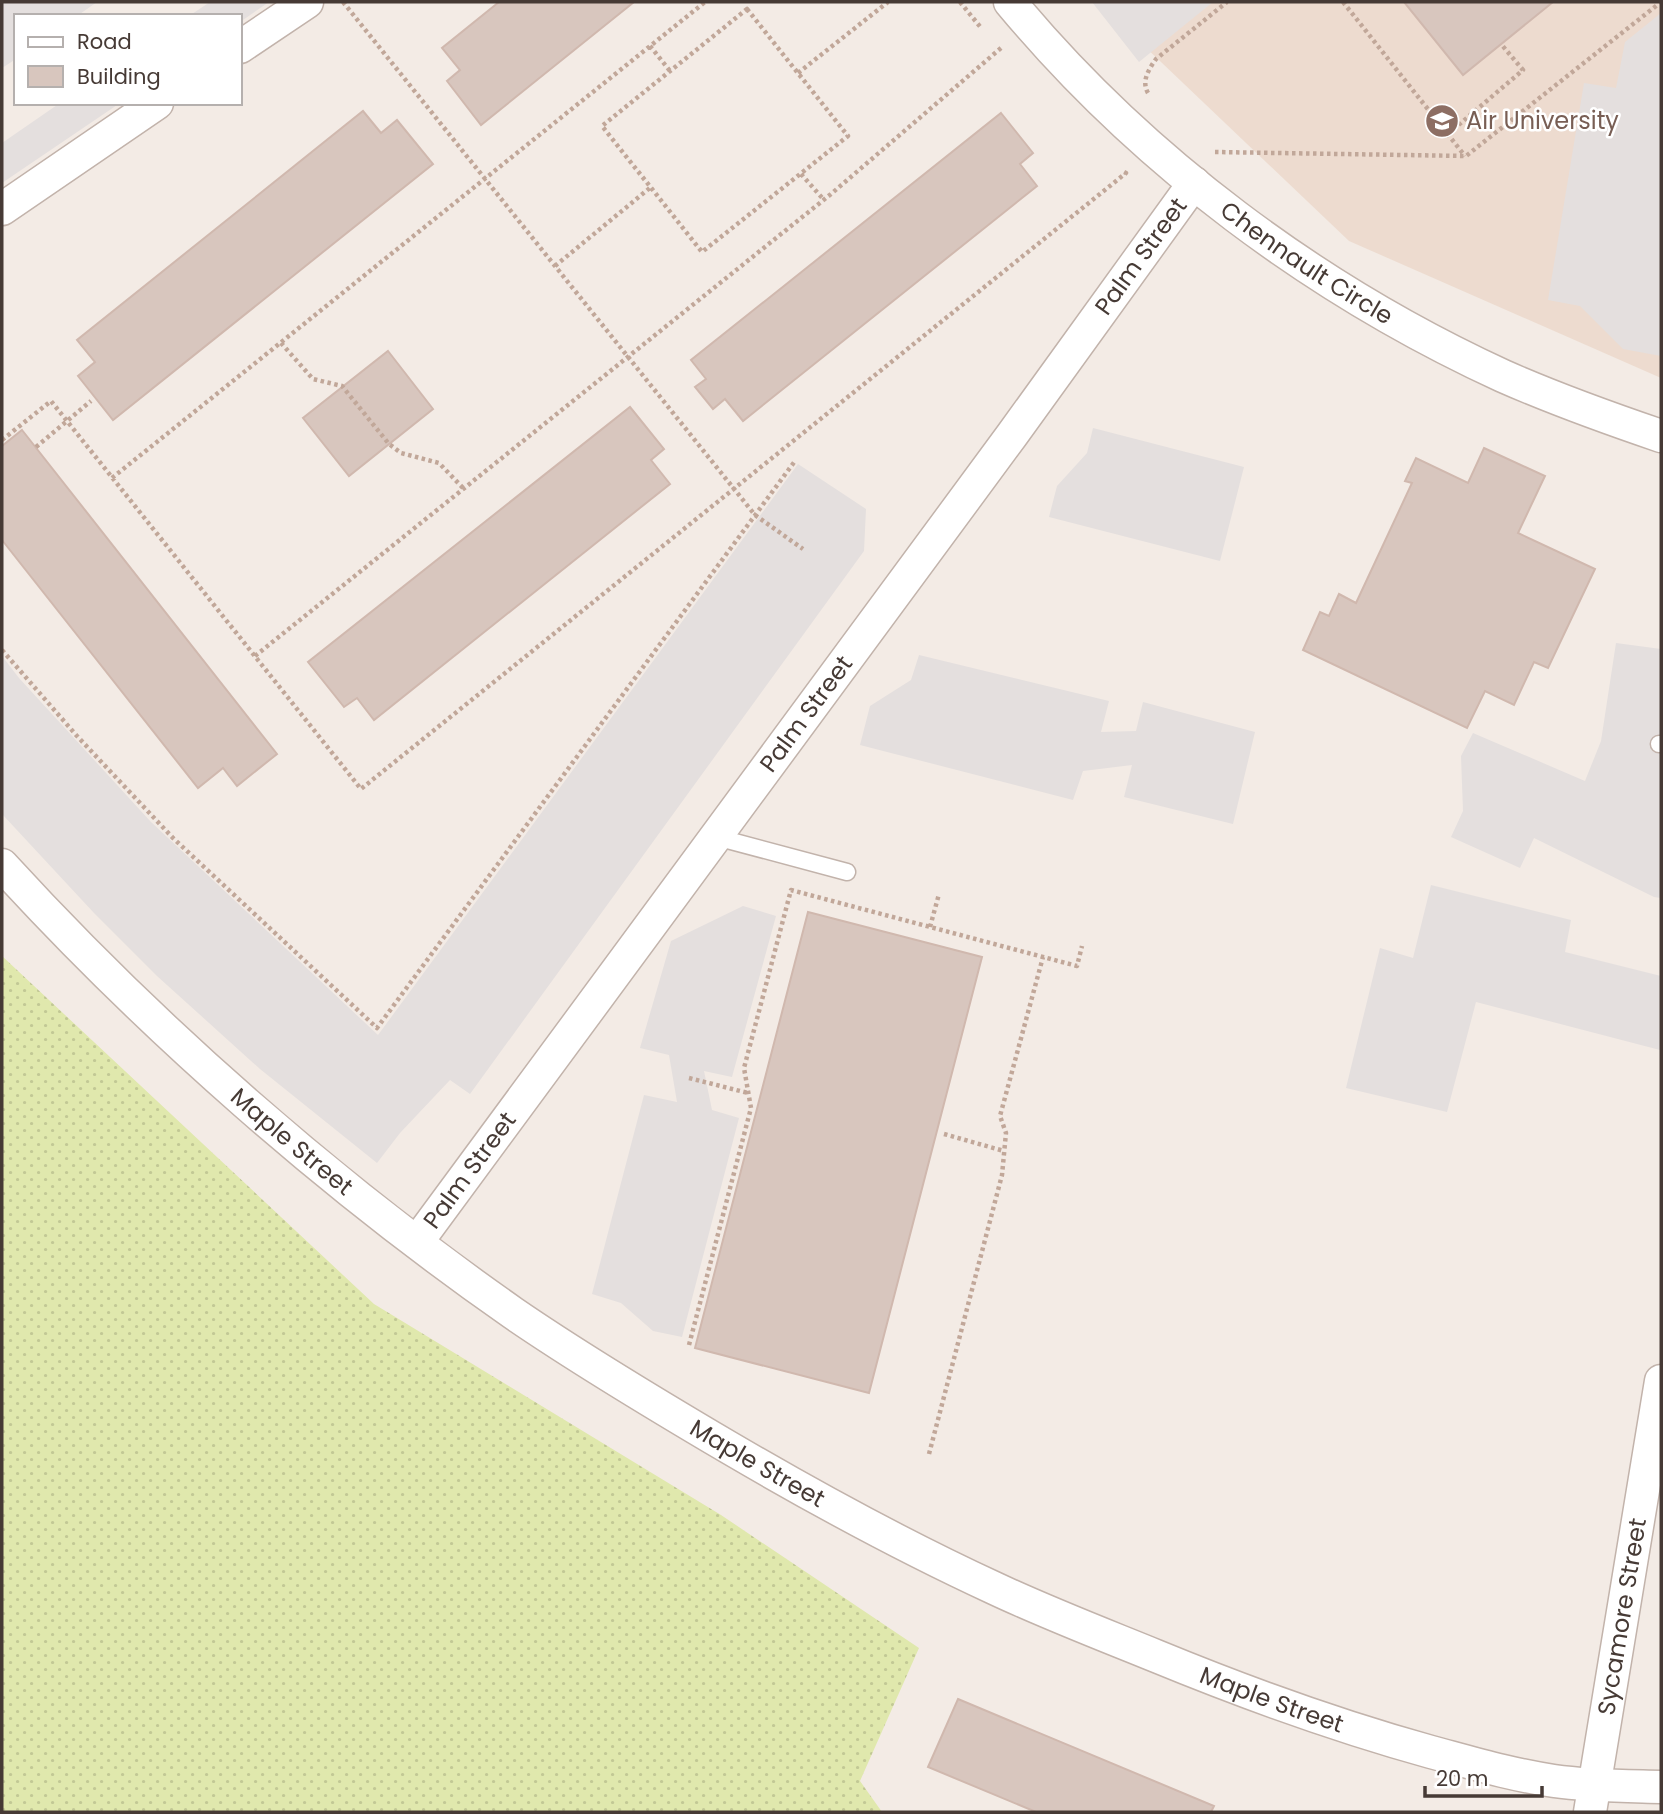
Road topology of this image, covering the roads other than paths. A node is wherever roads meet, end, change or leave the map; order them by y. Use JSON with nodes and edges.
{"nodes":[{"id":1,"x":307,"y":2,"type":"edge"},
{"id":2,"x":1010,"y":2,"type":"edge"},
{"id":3,"x":242,"y":46,"type":"edge"},
{"id":4,"x":154,"y":105,"type":"edge"},
{"id":5,"x":1194,"y":183,"type":"junction"},
{"id":6,"x":2,"y":209,"type":"edge"},
{"id":7,"x":1661,"y":436,"type":"edge"},
{"id":8,"x":716,"y":837,"type":"junction"},
{"id":9,"x":2,"y":865,"type":"edge"},
{"id":10,"x":847,"y":872,"type":"dead end"},
{"id":11,"x":417,"y":1242,"type":"junction"},
{"id":12,"x":1661,"y":1381,"type":"edge"},
{"id":13,"x":1661,"y":1787,"type":"edge"},
{"id":14,"x":1592,"y":1798,"type":"edge"}],
"edges":[{"from":1,"to":3,"type":"street"},
{"from":2,"to":5,"type":"street","name":"Chennault Circle"},
{"from":4,"to":6,"type":"street"},
{"from":5,"to":7,"type":"street","name":"Chennault Circle"},
{"from":5,"to":8,"type":"street","name":"Palm Street"},
{"from":8,"to":10,"type":"lane"},
{"from":8,"to":11,"type":"street","name":"Palm Street"},
{"from":9,"to":11,"type":"street","name":"Maple Street"},
{"from":11,"to":14,"type":"street","name":"Maple Street"},
{"from":12,"to":14,"type":"street","name":"Sycamore Street"},
{"from":13,"to":14,"type":"street","name":"Maple Street"}]}
